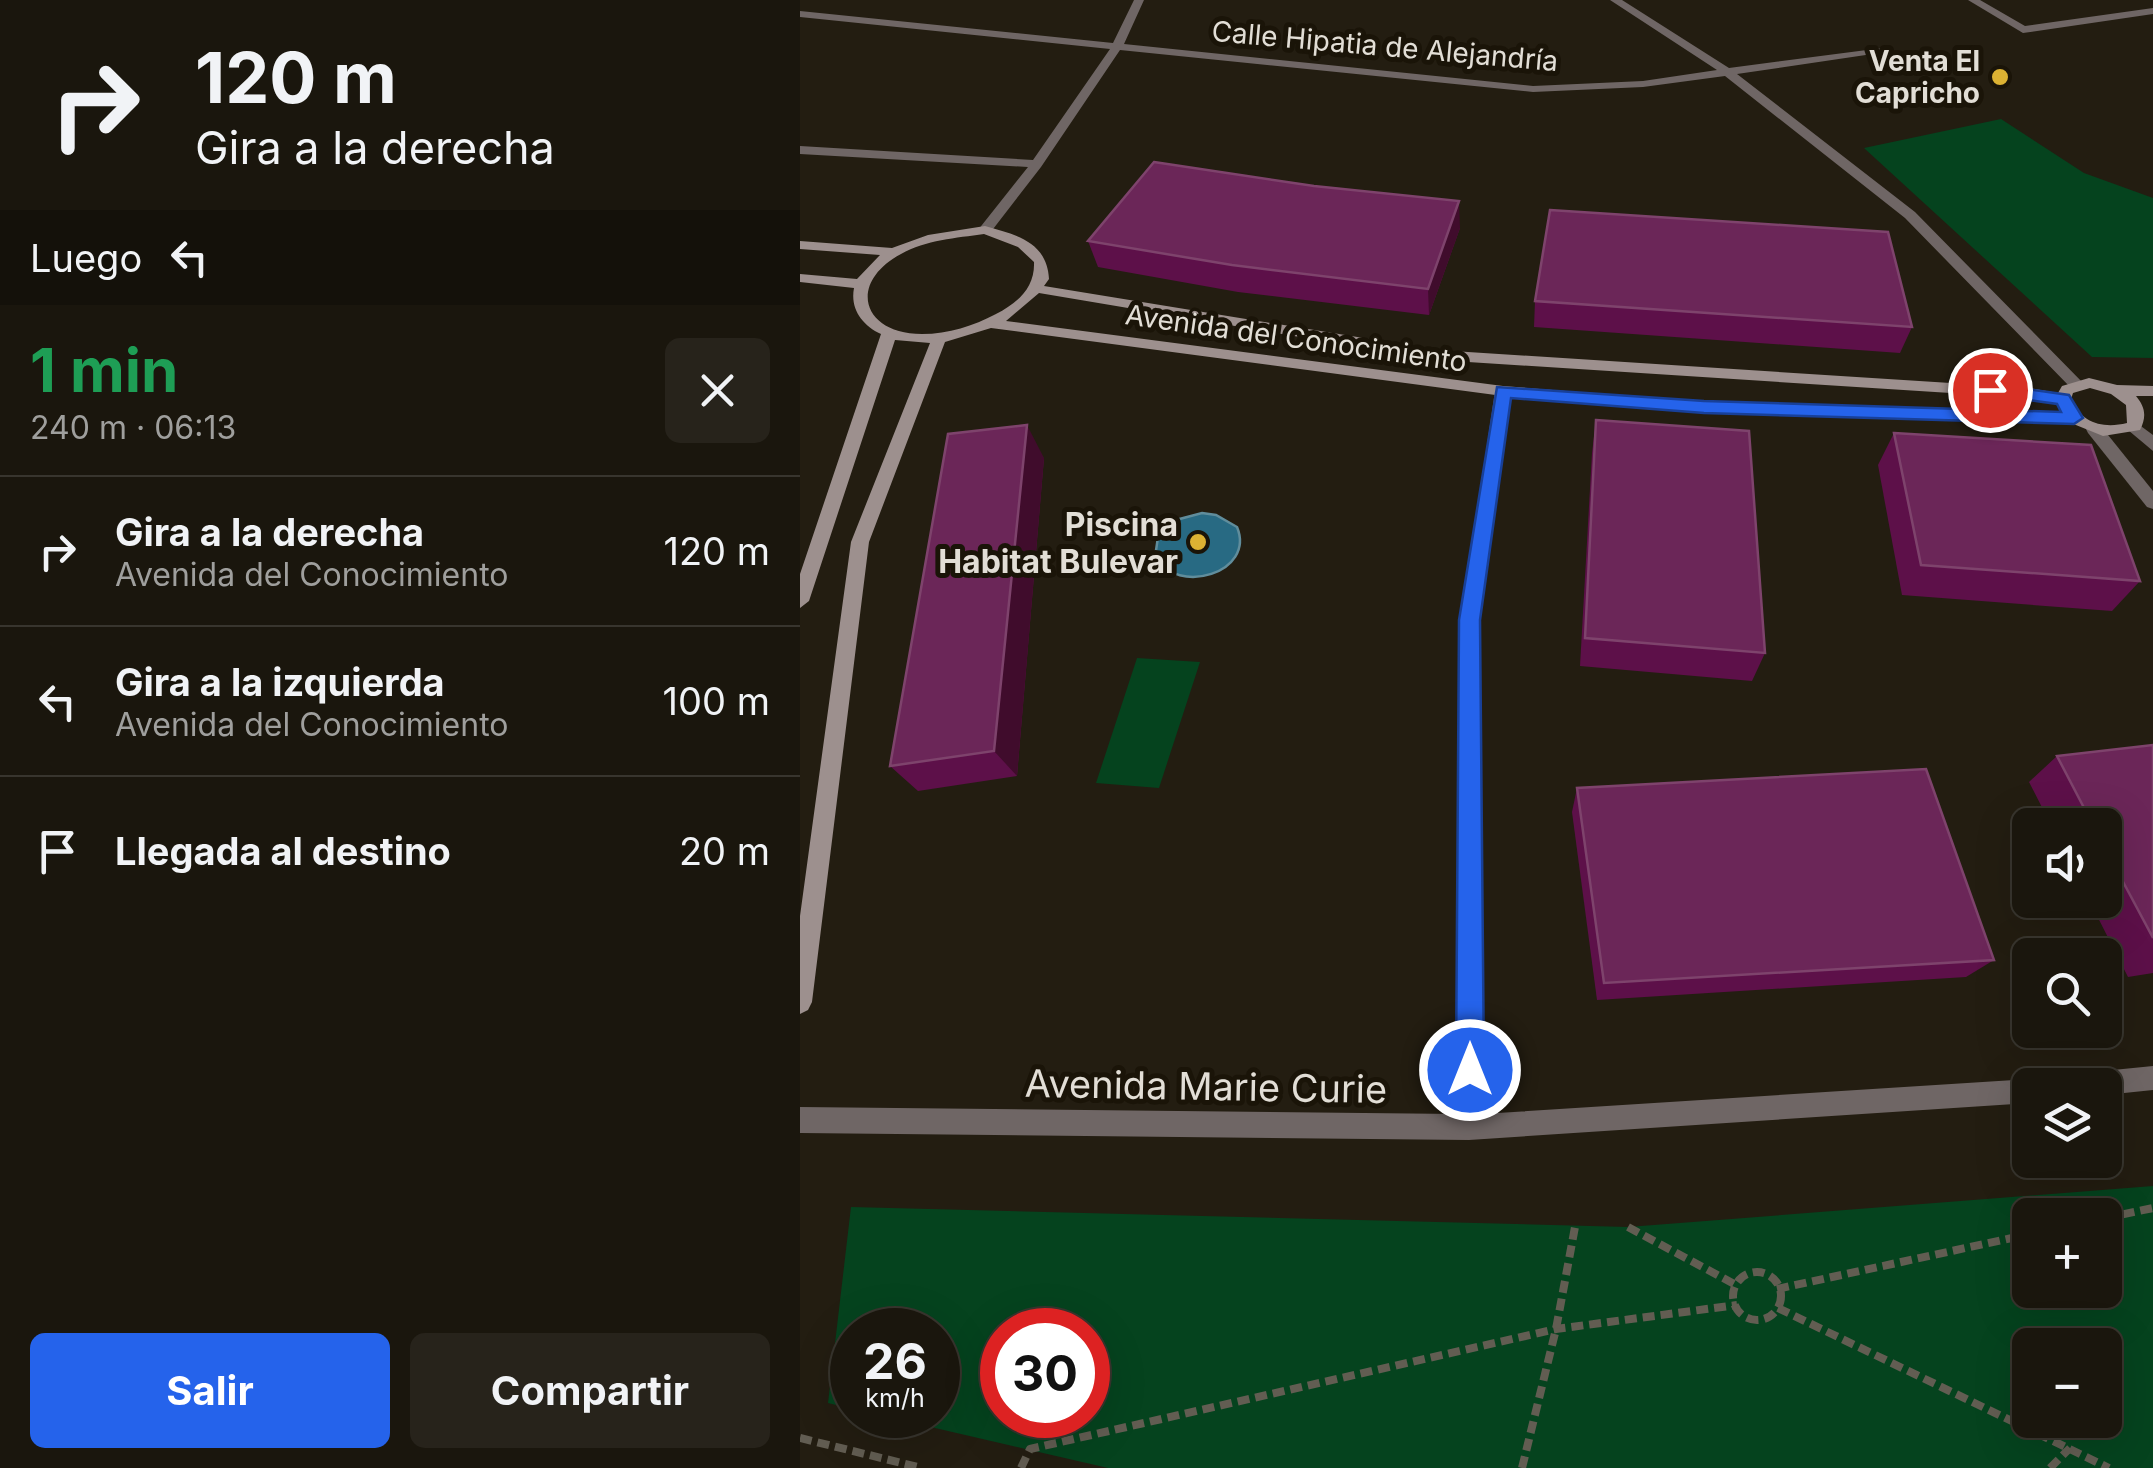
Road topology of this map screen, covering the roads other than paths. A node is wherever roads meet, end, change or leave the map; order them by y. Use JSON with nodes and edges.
{"nodes":[{"id":1,"x":1138,"y":0,"type":"edge"},
{"id":2,"x":1615,"y":0,"type":"edge"},
{"id":3,"x":1973,"y":0,"type":"edge"},
{"id":4,"x":2153,"y":10,"type":"edge"},
{"id":5,"x":800,"y":14,"type":"edge"},
{"id":6,"x":1118,"y":48,"type":"junction"},
{"id":7,"x":1886,"y":48,"type":"dead end"},
{"id":8,"x":1729,"y":73,"type":"junction"},
{"id":9,"x":800,"y":150,"type":"edge"},
{"id":10,"x":1037,"y":164,"type":"junction"},
{"id":11,"x":984,"y":230,"type":"junction"},
{"id":12,"x":800,"y":245,"type":"edge"},
{"id":13,"x":894,"y":252,"type":"junction"},
{"id":14,"x":800,"y":278,"type":"edge"},
{"id":15,"x":860,"y":284,"type":"junction"},
{"id":16,"x":1038,"y":290,"type":"junction"},
{"id":17,"x":990,"y":323,"type":"junction"},
{"id":18,"x":889,"y":334,"type":"junction"},
{"id":19,"x":939,"y":338,"type":"junction"},
{"id":20,"x":2077,"y":385,"type":"junction"},
{"id":21,"x":2117,"y":390,"type":"junction"},
{"id":22,"x":2153,"y":391,"type":"edge"},
{"id":23,"x":1503,"y":392,"type":"junction"},
{"id":24,"x":2063,"y":399,"type":"junction"},
{"id":25,"x":2074,"y":418,"type":"junction"},
{"id":26,"x":2142,"y":421,"type":"edge"},
{"id":27,"x":2094,"y":429,"type":"junction"},
{"id":28,"x":2153,"y":444,"type":"edge"},
{"id":29,"x":2153,"y":502,"type":"edge"},
{"id":30,"x":800,"y":601,"type":"edge"},
{"id":31,"x":800,"y":1002,"type":"edge"},
{"id":32,"x":2153,"y":1078,"type":"edge"},
{"id":33,"x":2122,"y":1081,"type":"edge"},
{"id":34,"x":2012,"y":1091,"type":"edge"},
{"id":35,"x":800,"y":1120,"type":"edge"},
{"id":36,"x":1469,"y":1127,"type":"junction"}],
"edges":[{"from":1,"to":6,"type":"street"},
{"from":2,"to":8,"type":"street"},
{"from":3,"to":4,"type":"street"},
{"from":5,"to":6,"type":"street","name":"Calle Hipatia de Alejandría"},
{"from":6,"to":8,"type":"street","name":"Calle Hipatia de Alejandría"},
{"from":6,"to":10,"type":"street"},
{"from":7,"to":8,"type":"street","name":"Calle Hipatia de Alejandría"},
{"from":8,"to":20,"type":"street"},
{"from":9,"to":10,"type":"street"},
{"from":10,"to":11,"type":"street"},
{"from":11,"to":13,"type":"street"},
{"from":11,"to":16,"type":"street"},
{"from":12,"to":13,"type":"street"},
{"from":13,"to":15,"type":"street"},
{"from":14,"to":15,"type":"street"},
{"from":15,"to":18,"type":"street"},
{"from":16,"to":17,"type":"street"},
{"from":16,"to":24,"type":"street","name":"Avenida del Conocimiento"},
{"from":17,"to":19,"type":"street"},
{"from":17,"to":23,"type":"street","name":"Avenida del Conocimiento"},
{"from":18,"to":19,"type":"street"},
{"from":18,"to":30,"type":"street"},
{"from":19,"to":31,"type":"street"},
{"from":20,"to":21,"type":"street"},
{"from":20,"to":24,"type":"street"},
{"from":21,"to":22,"type":"street"},
{"from":21,"to":26,"type":"street"},
{"from":23,"to":25,"type":"street","name":"Avenida del Conocimiento"},
{"from":23,"to":36,"type":"street"},
{"from":24,"to":25,"type":"street"},
{"from":25,"to":27,"type":"street"},
{"from":26,"to":27,"type":"street"},
{"from":26,"to":28,"type":"street"},
{"from":27,"to":29,"type":"street"},
{"from":32,"to":33,"type":"street"},
{"from":34,"to":36,"type":"street","name":"Avenida Marie Curie"},
{"from":35,"to":36,"type":"street","name":"Avenida Marie Curie"}]}
